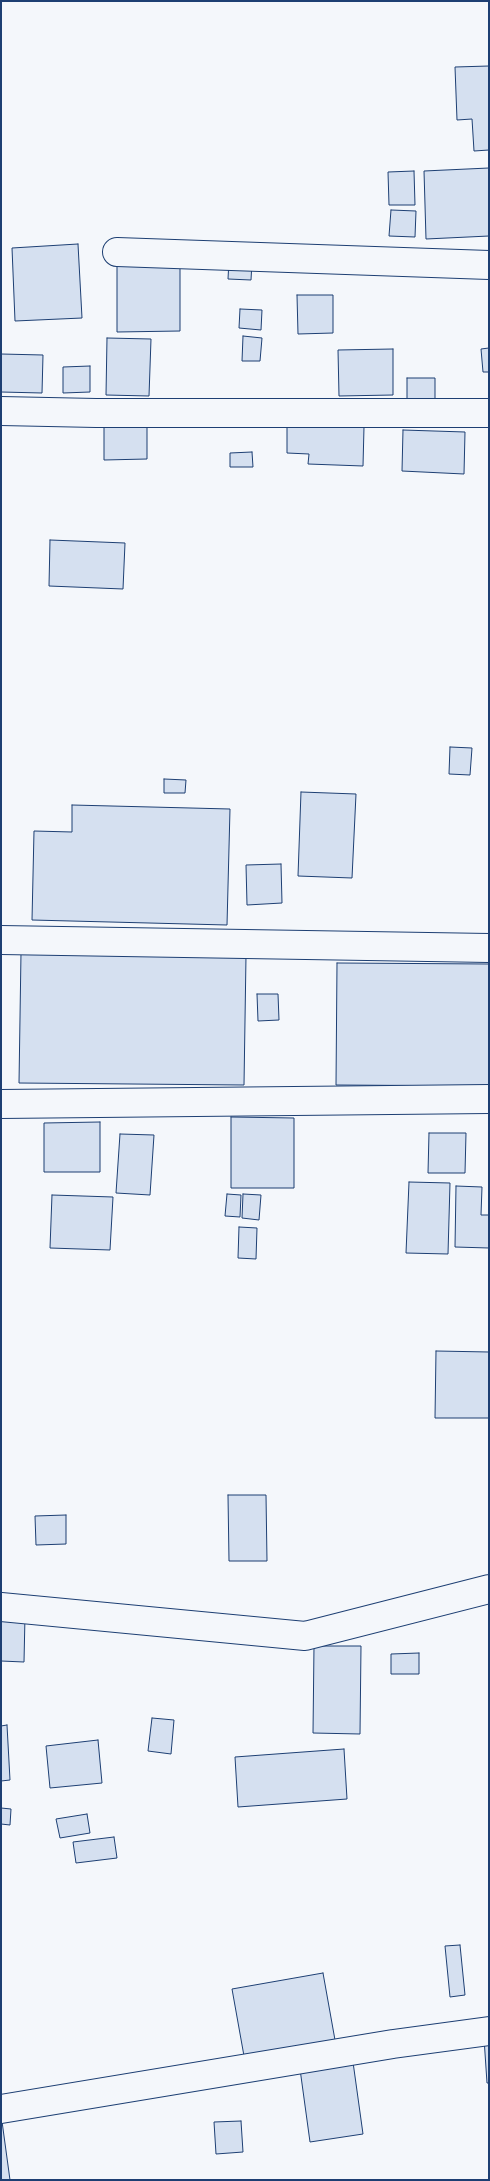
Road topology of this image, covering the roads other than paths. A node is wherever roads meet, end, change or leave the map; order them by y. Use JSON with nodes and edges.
{"nodes":[{"id":1,"x":117,"y":252,"type":"dead end"},
{"id":2,"x":489,"y":266,"type":"edge"},
{"id":3,"x":1,"y":410,"type":"edge"},
{"id":4,"x":489,"y":412,"type":"edge"},
{"id":5,"x":1,"y":940,"type":"edge"},
{"id":6,"x":489,"y":948,"type":"edge"},
{"id":7,"x":489,"y":1099,"type":"edge"},
{"id":8,"x":1,"y":1104,"type":"edge"},
{"id":9,"x":489,"y":1589,"type":"edge"},
{"id":10,"x":1,"y":1607,"type":"edge"},
{"id":11,"x":489,"y":2030,"type":"edge"},
{"id":12,"x":1,"y":2109,"type":"edge"}],
"edges":[{"from":1,"to":2,"type":"street"},
{"from":3,"to":4,"type":"street"},
{"from":5,"to":6,"type":"street"},
{"from":7,"to":8,"type":"street"},
{"from":9,"to":10,"type":"street"},
{"from":11,"to":12,"type":"street"}]}
